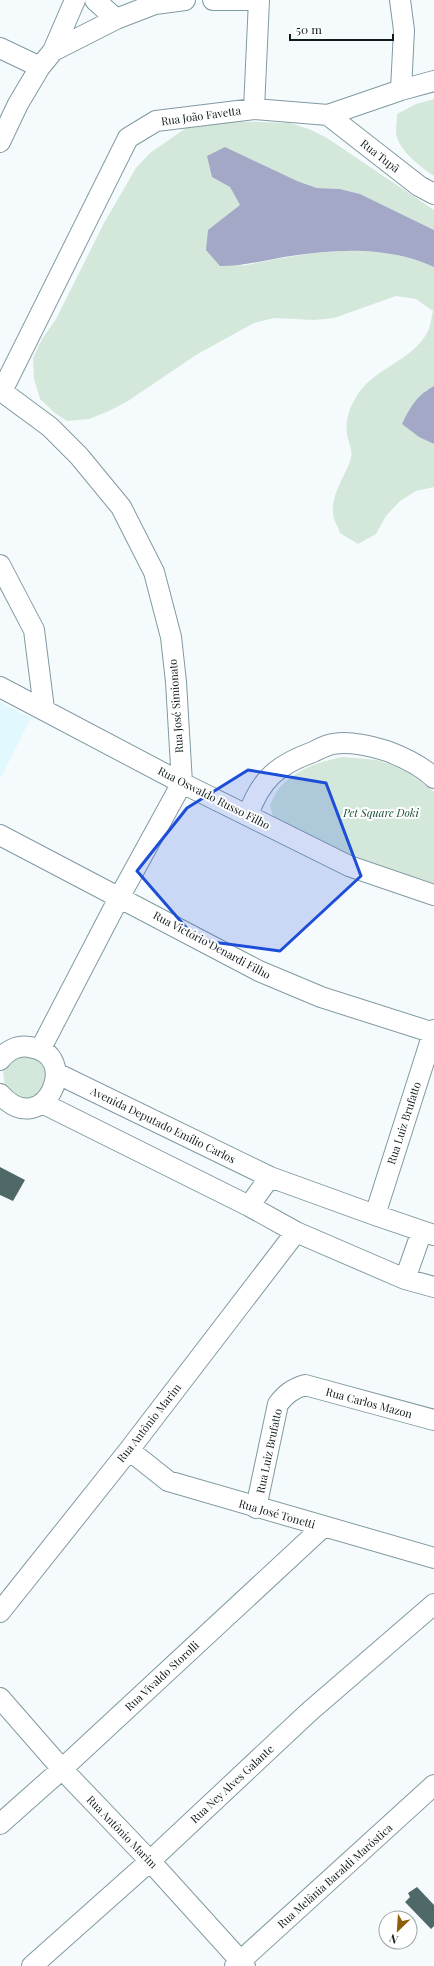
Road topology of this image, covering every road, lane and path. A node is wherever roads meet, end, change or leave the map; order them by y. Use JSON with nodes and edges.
{"nodes":[{"id":1,"x":75,"y":0,"type":"edge"},
{"id":2,"x":95,"y":0,"type":"edge"},
{"id":3,"x":185,"y":0,"type":"edge"},
{"id":4,"x":213,"y":0,"type":"edge"},
{"id":5,"x":249,"y":0,"type":"edge"},
{"id":6,"x":259,"y":0,"type":"edge"},
{"id":7,"x":400,"y":0,"type":"edge"},
{"id":8,"x":415,"y":0,"type":"edge"},
{"id":9,"x":116,"y":19,"type":"junction"},
{"id":10,"x":404,"y":30,"type":"junction"},
{"id":11,"x":0,"y":48,"type":"edge"},
{"id":12,"x":53,"y":51,"type":"junction"},
{"id":13,"x":40,"y":67,"type":"junction"},
{"id":14,"x":434,"y":81,"type":"edge"},
{"id":15,"x":401,"y":90,"type":"junction"},
{"id":16,"x":254,"y":109,"type":"junction"},
{"id":17,"x":328,"y":115,"type":"junction"},
{"id":18,"x":0,"y":142,"type":"edge"},
{"id":19,"x":434,"y":194,"type":"edge"},
{"id":20,"x":1,"y":390,"type":"edge"},
{"id":21,"x":0,"y":565,"type":"edge"},
{"id":22,"x":0,"y":687,"type":"edge"},
{"id":23,"x":44,"y":710,"type":"junction"},
{"id":24,"x":434,"y":778,"type":"edge"},
{"id":25,"x":182,"y":783,"type":"junction"},
{"id":26,"x":248,"y":815,"type":"junction"},
{"id":27,"x":0,"y":835,"type":"edge"},
{"id":28,"x":434,"y":895,"type":"edge"},
{"id":29,"x":120,"y":896,"type":"junction"},
{"id":30,"x":434,"y":1032,"type":"edge"},
{"id":31,"x":40,"y":1050,"type":"junction"},
{"id":32,"x":4,"y":1052,"type":"edge"},
{"id":33,"x":56,"y":1073,"type":"junction"},
{"id":34,"x":0,"y":1094,"type":"edge"},
{"id":35,"x":42,"y":1103,"type":"junction"},
{"id":36,"x":270,"y":1177,"type":"junction"},
{"id":37,"x":249,"y":1206,"type":"junction"},
{"id":38,"x":375,"y":1215,"type":"junction"},
{"id":39,"x":296,"y":1232,"type":"junction"},
{"id":40,"x":428,"y":1233,"type":"edge"},
{"id":41,"x":404,"y":1279,"type":"junction"},
{"id":42,"x":434,"y":1287,"type":"edge"},
{"id":43,"x":304,"y":1385,"type":"joint"},
{"id":44,"x":434,"y":1420,"type":"edge"},
{"id":45,"x":129,"y":1450,"type":"junction"},
{"id":46,"x":256,"y":1508,"type":"junction"},
{"id":47,"x":323,"y":1527,"type":"junction"},
{"id":48,"x":434,"y":1558,"type":"edge"},
{"id":49,"x":434,"y":1604,"type":"edge"},
{"id":50,"x":0,"y":1612,"type":"edge"},
{"id":51,"x":0,"y":1698,"type":"edge"},
{"id":52,"x":62,"y":1769,"type":"junction"},
{"id":53,"x":434,"y":1785,"type":"edge"},
{"id":54,"x":0,"y":1824,"type":"edge"},
{"id":55,"x":150,"y":1861,"type":"junction"},
{"id":56,"x":240,"y":1964,"type":"edge"},
{"id":57,"x":32,"y":1966,"type":"edge"}],
"edges":[{"from":1,"to":12,"type":"street"},
{"from":2,"to":9,"type":"street"},
{"from":3,"to":9,"type":"street"},
{"from":4,"to":5,"type":"street"},
{"from":6,"to":16,"type":"street"},
{"from":7,"to":10,"type":"street"},
{"from":8,"to":10,"type":"street"},
{"from":9,"to":12,"type":"street"},
{"from":10,"to":15,"type":"street"},
{"from":11,"to":13,"type":"street"},
{"from":12,"to":13,"type":"street"},
{"from":13,"to":18,"type":"street"},
{"from":14,"to":15,"type":"street","name":"Rua João Favetta"},
{"from":15,"to":17,"type":"street","name":"Rua João Favetta"},
{"from":16,"to":17,"type":"street","name":"Rua João Favetta"},
{"from":16,"to":20,"type":"street","name":"Rua João Favetta"},
{"from":17,"to":19,"type":"street","name":"Rua Tupã"},
{"from":20,"to":25,"type":"street","name":"Rua José Simionato"},
{"from":21,"to":23,"type":"street"},
{"from":22,"to":23,"type":"street","name":"Rua Oswaldo Russo Filho"},
{"from":23,"to":25,"type":"street","name":"Rua Oswaldo Russo Filho"},
{"from":24,"to":26,"type":"street"},
{"from":25,"to":26,"type":"street","name":"Rua Oswaldo Russo Filho"},
{"from":25,"to":29,"type":"street"},
{"from":26,"to":28,"type":"street","name":"Rua Oswaldo Russo Filho"},
{"from":27,"to":29,"type":"street","name":"Rua Victório Denardi Filho"},
{"from":29,"to":30,"type":"street","name":"Rua Victório Denardi Filho"},
{"from":29,"to":31,"type":"street"},
{"from":30,"to":38,"type":"street","name":"Rua Luiz Brufatto"},
{"from":31,"to":32,"type":"street"},
{"from":31,"to":33,"type":"street"},
{"from":33,"to":35,"type":"street"},
{"from":33,"to":36,"type":"street","name":"Avenida Deputado Emílio Carlos"},
{"from":34,"to":35,"type":"street"},
{"from":35,"to":37,"type":"street"},
{"from":36,"to":37,"type":"street"},
{"from":36,"to":38,"type":"street","name":"Avenida Deputado Emílio Carlos"},
{"from":37,"to":39,"type":"street"},
{"from":38,"to":40,"type":"street","name":"Avenida Deputado Emílio Carlos"},
{"from":39,"to":41,"type":"street"},
{"from":39,"to":45,"type":"street","name":"Rua Antônio Marim"},
{"from":40,"to":41,"type":"street","name":"Avenida Deputado Emílio Carlos"},
{"from":41,"to":42,"type":"street"},
{"from":43,"to":44,"type":"street","name":"Rua Carlos Mazon"},
{"from":43,"to":46,"type":"street","name":"Rua Luiz Brufatto"},
{"from":45,"to":46,"type":"street","name":"Rua José Tonetti"},
{"from":45,"to":50,"type":"street","name":"Rua Antônio Marim"},
{"from":46,"to":47,"type":"street","name":"Rua José Tonetti"},
{"from":47,"to":48,"type":"street","name":"Rua José Tonetti"},
{"from":47,"to":52,"type":"street","name":"Rua Vivaldo Storolli"},
{"from":49,"to":55,"type":"street","name":"Rua Ney Alves Galante"},
{"from":51,"to":52,"type":"street","name":"Rua Antônio Marim"},
{"from":52,"to":54,"type":"street","name":"Rua Vivaldo Storolli"},
{"from":52,"to":55,"type":"street","name":"Rua Antônio Marim"},
{"from":53,"to":56,"type":"street","name":"Rua Melânia Baraldi Maróstica"},
{"from":55,"to":56,"type":"street","name":"Rua Antônio Marim"},
{"from":55,"to":57,"type":"street","name":"Rua Ney Alves Galante"}]}
